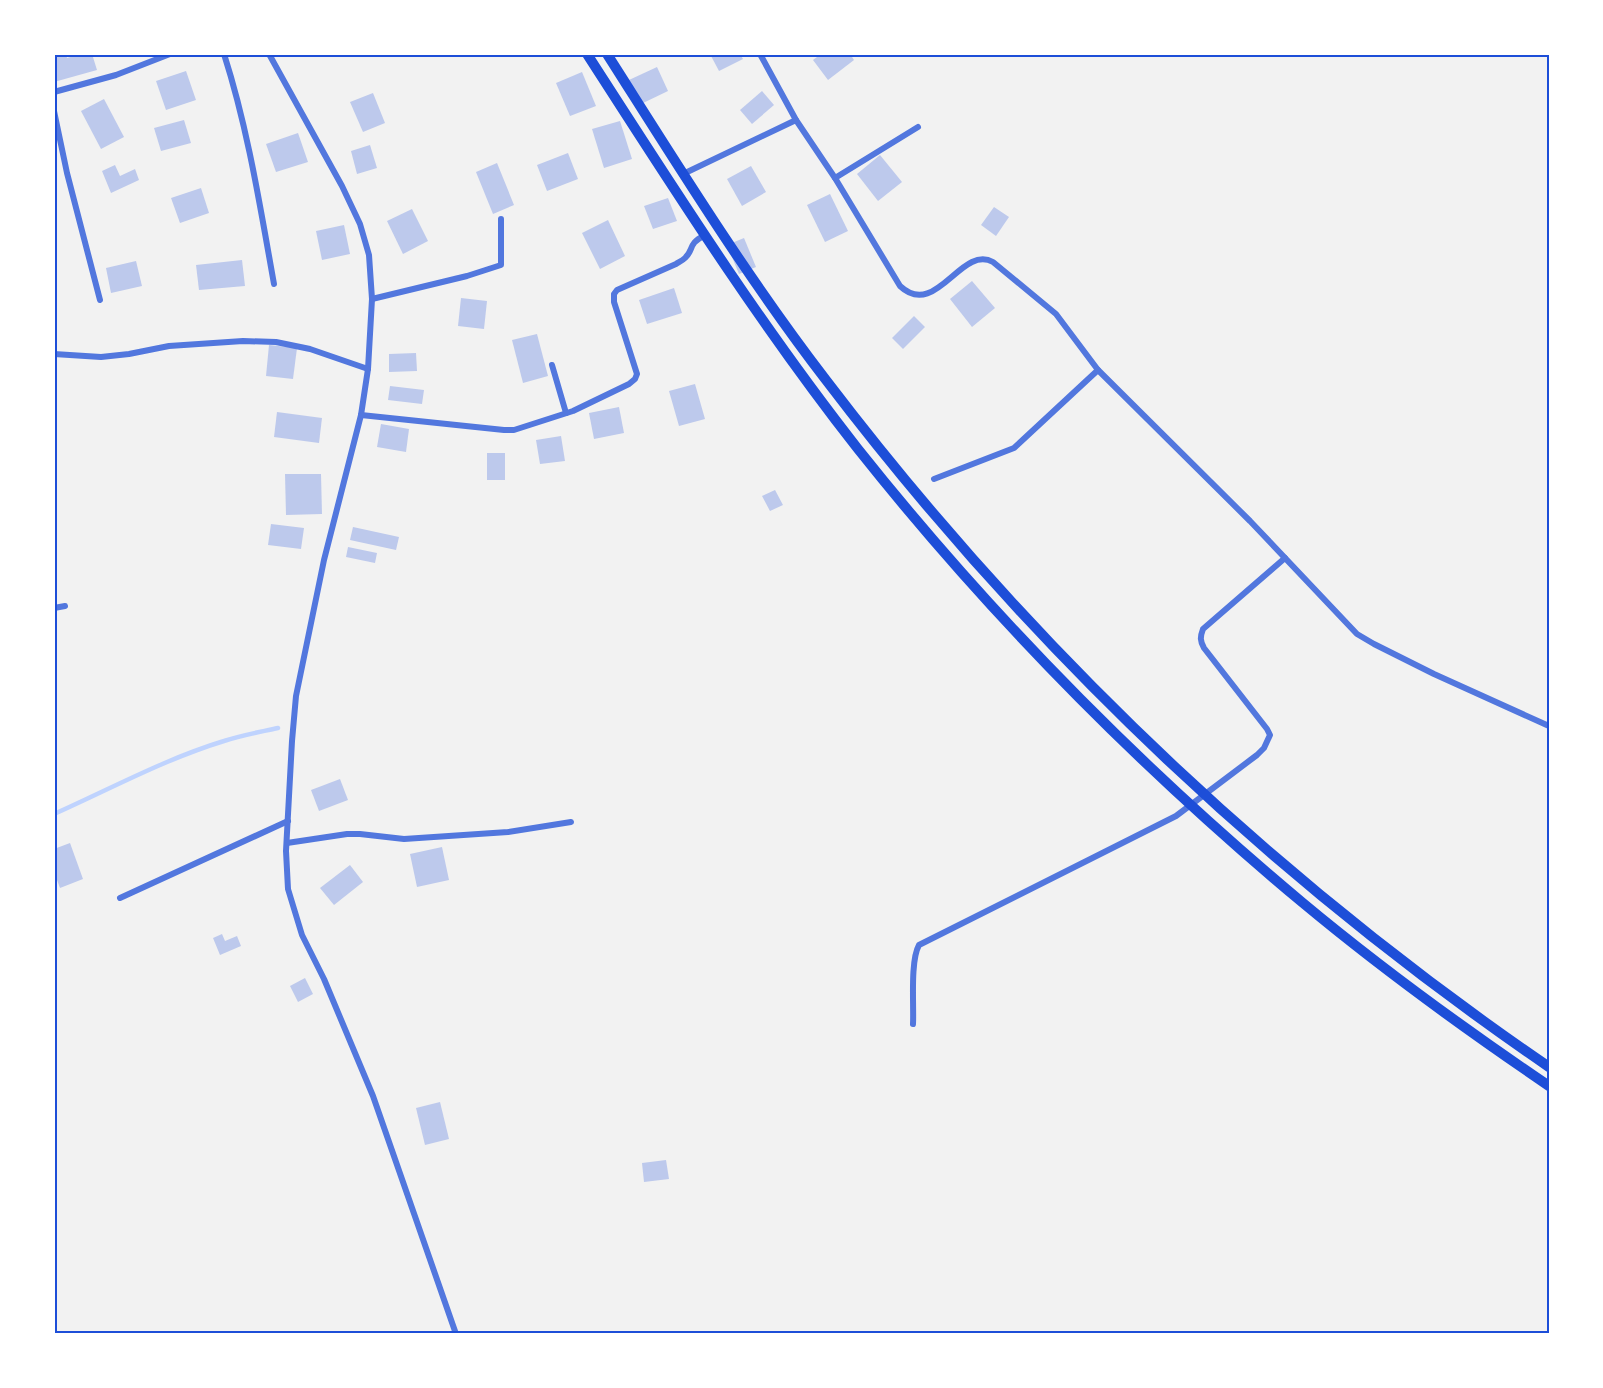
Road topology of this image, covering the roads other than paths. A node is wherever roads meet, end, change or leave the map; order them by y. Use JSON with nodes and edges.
{"nodes":[{"id":1,"x":170,"y":54,"type":"edge"},
{"id":2,"x":224,"y":54,"type":"edge"},
{"id":3,"x":269,"y":54,"type":"edge"},
{"id":4,"x":587,"y":54,"type":"edge"},
{"id":5,"x":607,"y":54,"type":"edge"},
{"id":6,"x":760,"y":54,"type":"edge"},
{"id":7,"x":54,"y":92,"type":"edge"},
{"id":8,"x":54,"y":111,"type":"edge"},
{"id":9,"x":796,"y":120,"type":"junction"},
{"id":10,"x":918,"y":127,"type":"dead end"},
{"id":11,"x":683,"y":174,"type":"junction"},
{"id":12,"x":835,"y":178,"type":"junction"},
{"id":13,"x":501,"y":219,"type":"dead end"},
{"id":14,"x":704,"y":236,"type":"junction"},
{"id":15,"x":274,"y":284,"type":"dead end"},
{"id":16,"x":372,"y":299,"type":"junction"},
{"id":17,"x":100,"y":300,"type":"dead end"},
{"id":18,"x":54,"y":354,"type":"edge"},
{"id":19,"x":552,"y":365,"type":"dead end"},
{"id":20,"x":368,"y":369,"type":"junction"},
{"id":21,"x":1098,"y":370,"type":"junction"},
{"id":22,"x":566,"y":413,"type":"junction"},
{"id":23,"x":361,"y":415,"type":"junction"},
{"id":24,"x":934,"y":479,"type":"dead end"},
{"id":25,"x":1285,"y":558,"type":"junction"},
{"id":26,"x":65,"y":606,"type":"dead end"},
{"id":27,"x":54,"y":608,"type":"edge"},
{"id":28,"x":1549,"y":726,"type":"edge"},
{"id":29,"x":1204,"y":795,"type":"junction"},
{"id":30,"x":1191,"y":805,"type":"junction"},
{"id":31,"x":288,"y":820,"type":"junction"},
{"id":32,"x":571,"y":822,"type":"dead end"},
{"id":33,"x":286,"y":843,"type":"junction"},
{"id":34,"x":120,"y":898,"type":"dead end"},
{"id":35,"x":913,"y":1024,"type":"dead end"},
{"id":36,"x":1549,"y":1067,"type":"edge"},
{"id":37,"x":1549,"y":1086,"type":"edge"},
{"id":38,"x":456,"y":1334,"type":"edge"}],
"edges":[{"from":1,"to":7,"type":"street"},
{"from":2,"to":15,"type":"street"},
{"from":3,"to":16,"type":"street"},
{"from":4,"to":14,"type":"main road"},
{"from":5,"to":11,"type":"main road"},
{"from":6,"to":9,"type":"street"},
{"from":8,"to":17,"type":"street"},
{"from":9,"to":11,"type":"street"},
{"from":9,"to":12,"type":"street"},
{"from":10,"to":12,"type":"street"},
{"from":11,"to":29,"type":"main road"},
{"from":12,"to":21,"type":"street"},
{"from":13,"to":16,"type":"street"},
{"from":14,"to":22,"type":"street"},
{"from":14,"to":30,"type":"main road"},
{"from":16,"to":20,"type":"street"},
{"from":18,"to":20,"type":"street"},
{"from":19,"to":22,"type":"street"},
{"from":20,"to":23,"type":"street"},
{"from":21,"to":24,"type":"street"},
{"from":21,"to":25,"type":"street"},
{"from":22,"to":23,"type":"street"},
{"from":23,"to":31,"type":"street"},
{"from":25,"to":28,"type":"street"},
{"from":25,"to":29,"type":"street"},
{"from":26,"to":27,"type":"street"},
{"from":29,"to":30,"type":"street"},
{"from":29,"to":36,"type":"main road"},
{"from":30,"to":35,"type":"street"},
{"from":30,"to":37,"type":"main road"},
{"from":31,"to":33,"type":"street"},
{"from":31,"to":34,"type":"street"},
{"from":32,"to":33,"type":"street"},
{"from":33,"to":38,"type":"street"}]}
